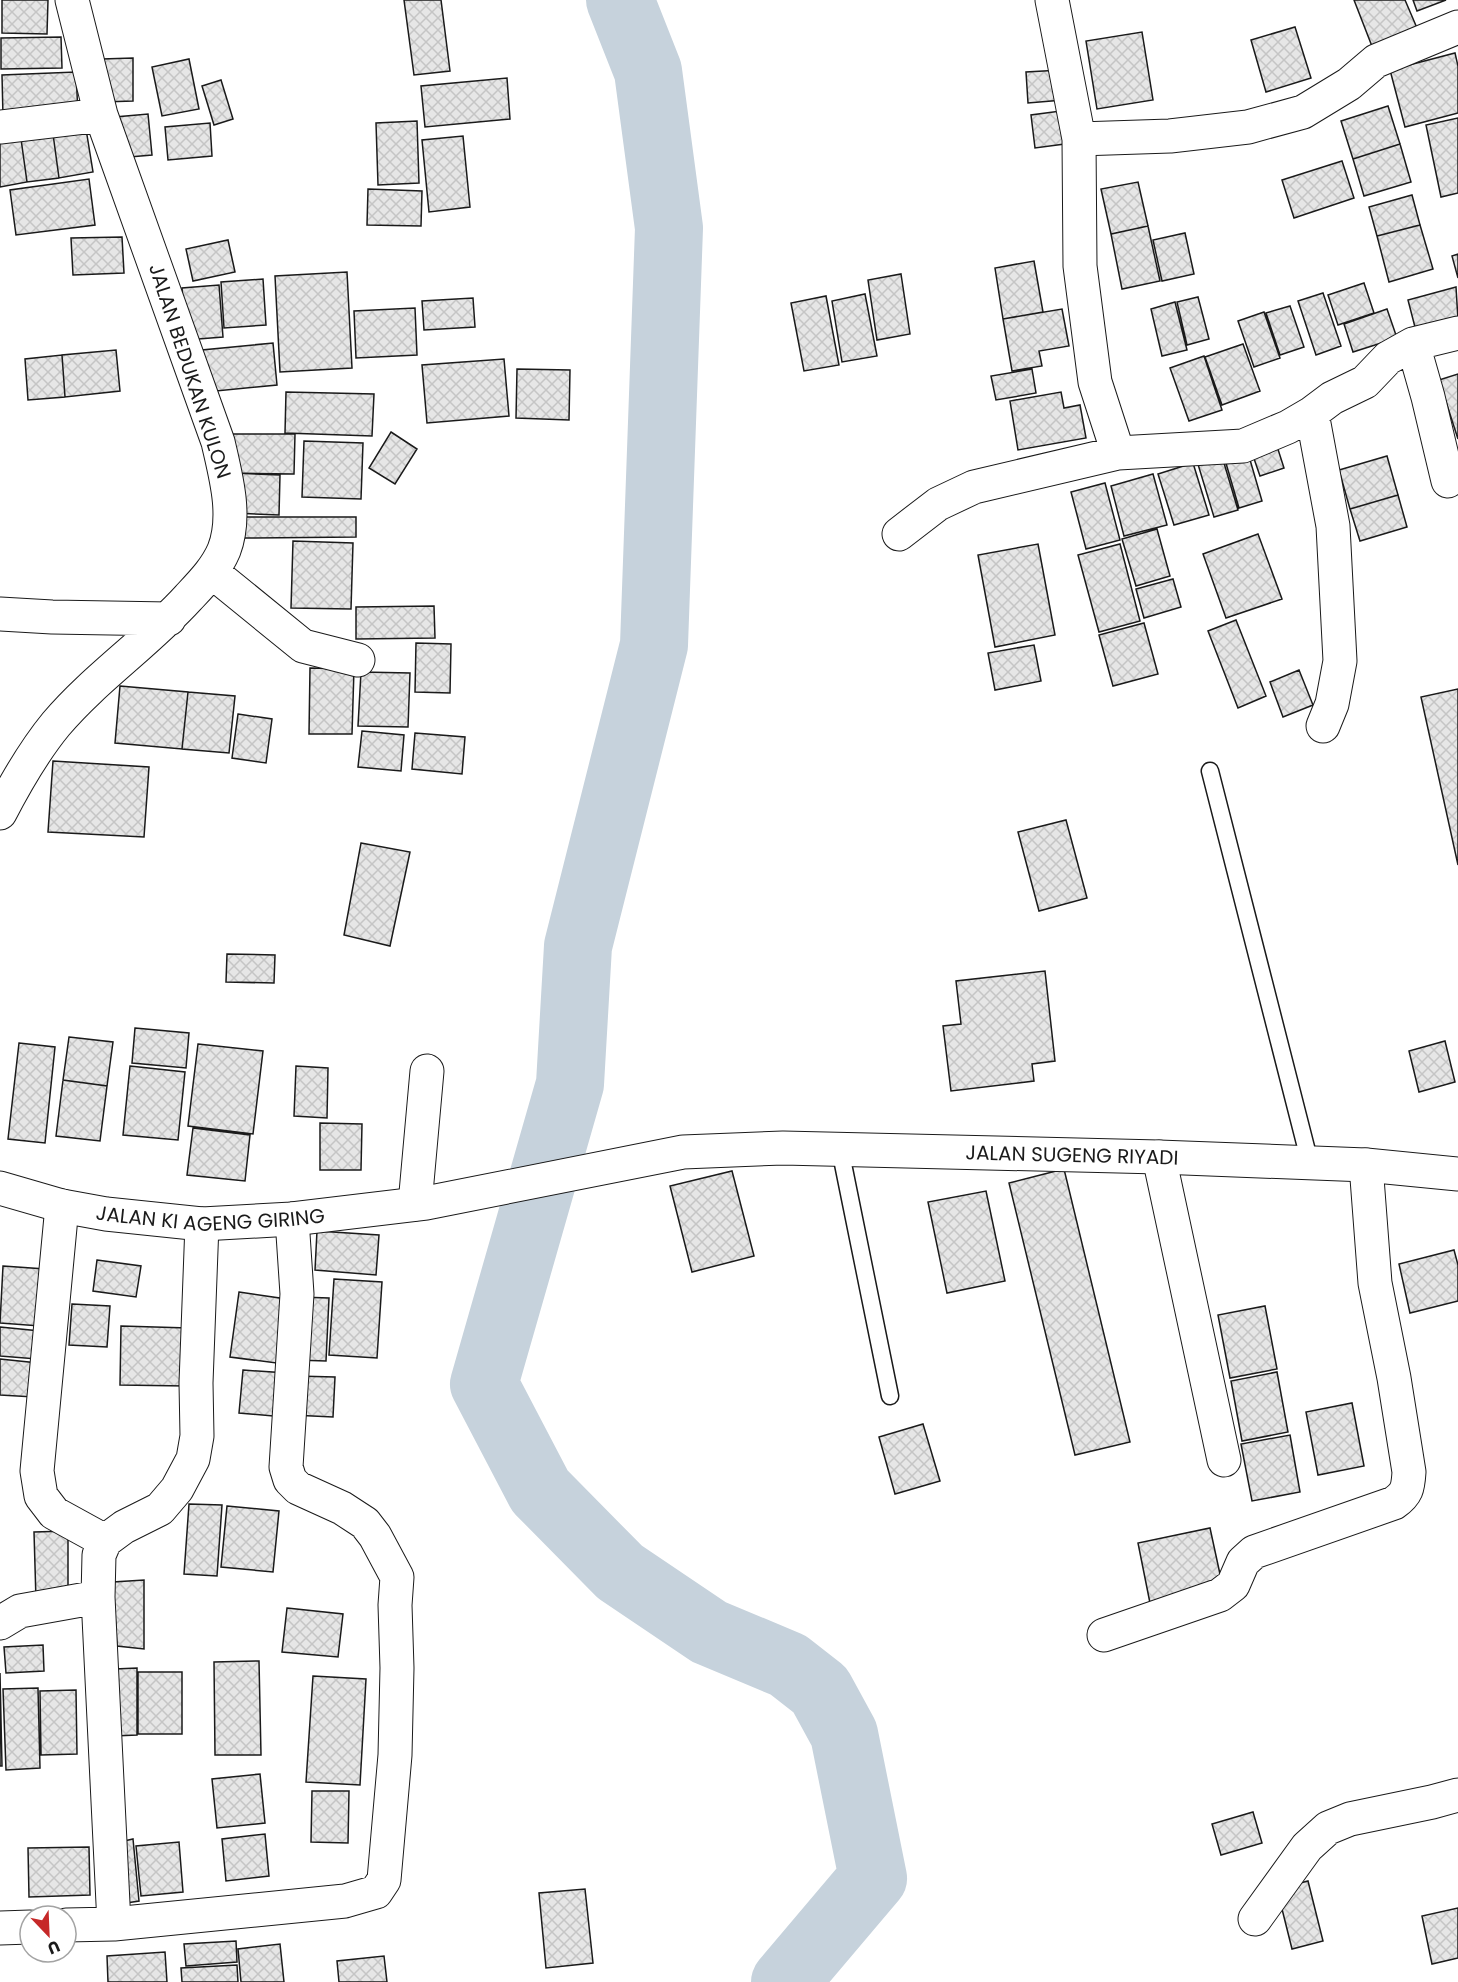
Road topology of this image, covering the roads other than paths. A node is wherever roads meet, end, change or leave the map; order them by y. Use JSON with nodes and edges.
{"nodes":[{"id":1,"x":72,"y":0,"type":"edge"},
{"id":2,"x":1052,"y":0,"type":"edge"},
{"id":3,"x":1458,"y":27,"type":"edge"},
{"id":4,"x":101,"y":115,"type":"junction"},
{"id":5,"x":0,"y":127,"type":"edge"},
{"id":6,"x":1079,"y":139,"type":"junction"},
{"id":7,"x":1458,"y":333,"type":"edge"},
{"id":8,"x":1413,"y":344,"type":"junction"},
{"id":9,"x":1312,"y":413,"type":"junction"},
{"id":10,"x":1118,"y":453,"type":"junction"},
{"id":11,"x":1448,"y":481,"type":"dead end"},
{"id":12,"x":899,"y":534,"type":"dead end"},
{"id":13,"x":212,"y":572,"type":"junction"},
{"id":14,"x":0,"y":614,"type":"edge"},
{"id":15,"x":169,"y":619,"type":"junction"},
{"id":16,"x":358,"y":660,"type":"dead end"},
{"id":17,"x":1323,"y":726,"type":"dead end"},
{"id":18,"x":1210,"y":771,"type":"dead end"},
{"id":19,"x":0,"y":813,"type":"edge"},
{"id":20,"x":427,"y":1071,"type":"dead end"},
{"id":21,"x":840,"y":1149,"type":"junction"},
{"id":22,"x":683,"y":1152,"type":"joint"},
{"id":23,"x":1159,"y":1157,"type":"junction"},
{"id":24,"x":1310,"y":1163,"type":"junction"},
{"id":25,"x":1366,"y":1165,"type":"junction"},
{"id":26,"x":1458,"y":1175,"type":"edge"},
{"id":27,"x":0,"y":1188,"type":"edge"},
{"id":28,"x":420,"y":1204,"type":"junction"},
{"id":29,"x":62,"y":1206,"type":"junction"},
{"id":30,"x":292,"y":1219,"type":"junction"},
{"id":31,"x":202,"y":1224,"type":"junction"},
{"id":32,"x":890,"y":1396,"type":"dead end"},
{"id":33,"x":1224,"y":1460,"type":"dead end"},
{"id":34,"x":105,"y":1541,"type":"junction"},
{"id":35,"x":98,"y":1597,"type":"junction"},
{"id":36,"x":0,"y":1623,"type":"edge"},
{"id":37,"x":1104,"y":1635,"type":"dead end"},
{"id":38,"x":1458,"y":1795,"type":"edge"},
{"id":39,"x":1255,"y":1919,"type":"dead end"},
{"id":40,"x":114,"y":1923,"type":"junction"},
{"id":41,"x":78,"y":1924,"type":"edge"},
{"id":42,"x":18,"y":1927,"type":"edge"},
{"id":43,"x":0,"y":1928,"type":"edge"}],
"edges":[{"from":1,"to":4,"type":"street","name":"JALAN BEDUKAN KULON"},
{"from":2,"to":6,"type":"street"},
{"from":3,"to":6,"type":"street"},
{"from":4,"to":5,"type":"street"},
{"from":4,"to":13,"type":"street","name":"JALAN BEDUKAN KULON"},
{"from":6,"to":10,"type":"street"},
{"from":7,"to":8,"type":"street"},
{"from":8,"to":9,"type":"street"},
{"from":8,"to":11,"type":"street"},
{"from":9,"to":10,"type":"street"},
{"from":9,"to":17,"type":"street"},
{"from":10,"to":12,"type":"street"},
{"from":13,"to":15,"type":"street","name":"JALAN BEDUKAN KULON"},
{"from":13,"to":16,"type":"street"},
{"from":14,"to":15,"type":"street"},
{"from":15,"to":19,"type":"street","name":"JALAN BEDUKAN KULON"},
{"from":18,"to":24,"type":"lane"},
{"from":20,"to":28,"type":"street"},
{"from":21,"to":22,"type":"street","name":"JALAN SUGENG RIYADI"},
{"from":21,"to":23,"type":"street","name":"JALAN SUGENG RIYADI"},
{"from":21,"to":32,"type":"lane"},
{"from":22,"to":28,"type":"street","name":"JALAN KI AGENG GIRING"},
{"from":23,"to":24,"type":"street","name":"JALAN SUGENG RIYADI"},
{"from":23,"to":33,"type":"street"},
{"from":24,"to":25,"type":"street","name":"JALAN SUGENG RIYADI"},
{"from":25,"to":26,"type":"street","name":"JALAN SUGENG RIYADI"},
{"from":25,"to":37,"type":"street"},
{"from":27,"to":29,"type":"street","name":"JALAN KI AGENG GIRING"},
{"from":28,"to":30,"type":"street","name":"JALAN KI AGENG GIRING"},
{"from":29,"to":31,"type":"street","name":"JALAN KI AGENG GIRING"},
{"from":29,"to":34,"type":"street"},
{"from":30,"to":31,"type":"street","name":"JALAN KI AGENG GIRING"},
{"from":30,"to":40,"type":"street"},
{"from":31,"to":34,"type":"street"},
{"from":34,"to":35,"type":"street"},
{"from":35,"to":36,"type":"street"},
{"from":35,"to":40,"type":"street"},
{"from":38,"to":39,"type":"street"},
{"from":40,"to":41,"type":"street"},
{"from":42,"to":43,"type":"street"}]}
